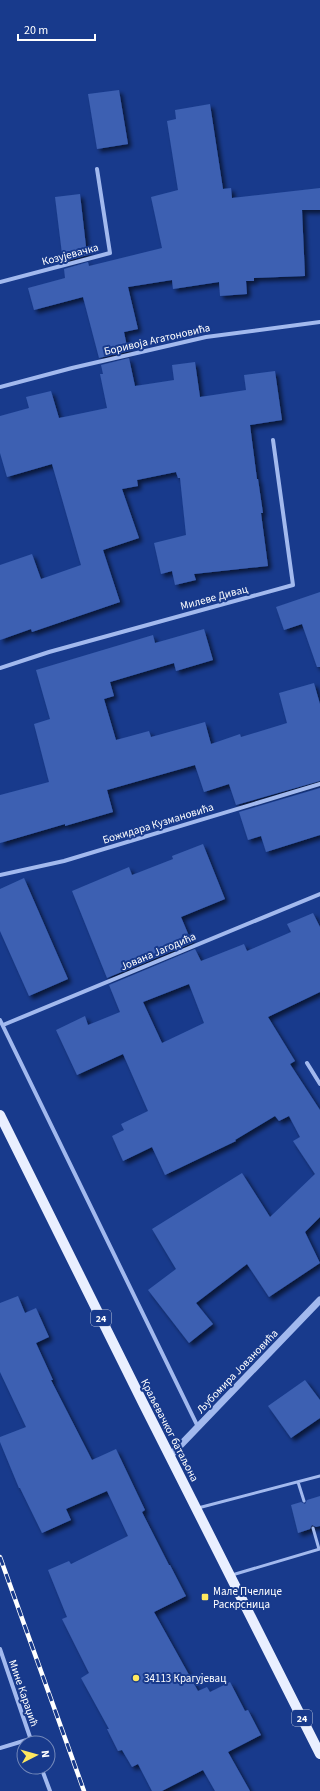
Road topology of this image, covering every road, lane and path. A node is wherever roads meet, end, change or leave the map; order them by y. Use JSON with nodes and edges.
{"nodes":[{"id":1,"x":97,"y":170,"type":"dead end"},
{"id":2,"x":0,"y":282,"type":"edge"},
{"id":3,"x":320,"y":322,"type":"edge"},
{"id":4,"x":0,"y":387,"type":"edge"},
{"id":5,"x":273,"y":440,"type":"dead end"},
{"id":6,"x":0,"y":668,"type":"edge"},
{"id":7,"x":320,"y":784,"type":"edge"},
{"id":8,"x":0,"y":875,"type":"edge"},
{"id":9,"x":320,"y":894,"type":"edge"},
{"id":10,"x":0,"y":1020,"type":"edge"},
{"id":11,"x":3,"y":1025,"type":"junction"},
{"id":12,"x":307,"y":1063,"type":"dead end"},
{"id":13,"x":320,"y":1084,"type":"edge"},
{"id":14,"x":0,"y":1115,"type":"edge"},
{"id":15,"x":320,"y":1300,"type":"edge"},
{"id":16,"x":198,"y":1427,"type":"junction"},
{"id":17,"x":170,"y":1456,"type":"junction"},
{"id":18,"x":320,"y":1477,"type":"edge"},
{"id":19,"x":298,"y":1482,"type":"junction"},
{"id":20,"x":304,"y":1501,"type":"dead end"},
{"id":21,"x":196,"y":1509,"type":"junction"},
{"id":22,"x":313,"y":1528,"type":"dead end"},
{"id":23,"x":320,"y":1549,"type":"edge"},
{"id":24,"x":230,"y":1576,"type":"junction"},
{"id":25,"x":0,"y":1649,"type":"edge"},
{"id":26,"x":29,"y":1735,"type":"edge"},
{"id":27,"x":16,"y":1744,"type":"edge"},
{"id":28,"x":0,"y":1748,"type":"edge"},
{"id":29,"x":320,"y":1754,"type":"edge"},
{"id":30,"x":44,"y":1775,"type":"edge"},
{"id":31,"x":50,"y":1791,"type":"edge"}],
"edges":[{"from":1,"to":2,"type":"street","name":"Козујевачка"},
{"from":3,"to":4,"type":"street","name":"Боривоја Агатоновића"},
{"from":5,"to":6,"type":"street","name":"Милеве Дивац"},
{"from":7,"to":8,"type":"street","name":"Божидара Кузмановића"},
{"from":9,"to":11,"type":"street","name":"Јована Јагодића"},
{"from":10,"to":11,"type":"street"},
{"from":11,"to":16,"type":"street"},
{"from":12,"to":13,"type":"street"},
{"from":14,"to":17,"type":"main road","name":"Краљевачког батаљона","number":"24"},
{"from":15,"to":16,"type":"street","name":"Љубомира Јовановића"},
{"from":16,"to":17,"type":"street","name":"Љубомира Јовановића"},
{"from":17,"to":21,"type":"main road","name":"Краљевачког батаљона","number":"24"},
{"from":18,"to":19,"type":"lane"},
{"from":19,"to":20,"type":"lane"},
{"from":19,"to":21,"type":"lane"},
{"from":21,"to":24,"type":"main road","name":"Краљевачког батаљона","number":"24"},
{"from":22,"to":23,"type":"lane"},
{"from":23,"to":24,"type":"lane"},
{"from":24,"to":29,"type":"main road","name":"Краљевачког батаљона","number":"24"},
{"from":25,"to":26,"type":"street","name":"Мине Караџић"},
{"from":27,"to":28,"type":"street"},
{"from":30,"to":31,"type":"street"}]}
